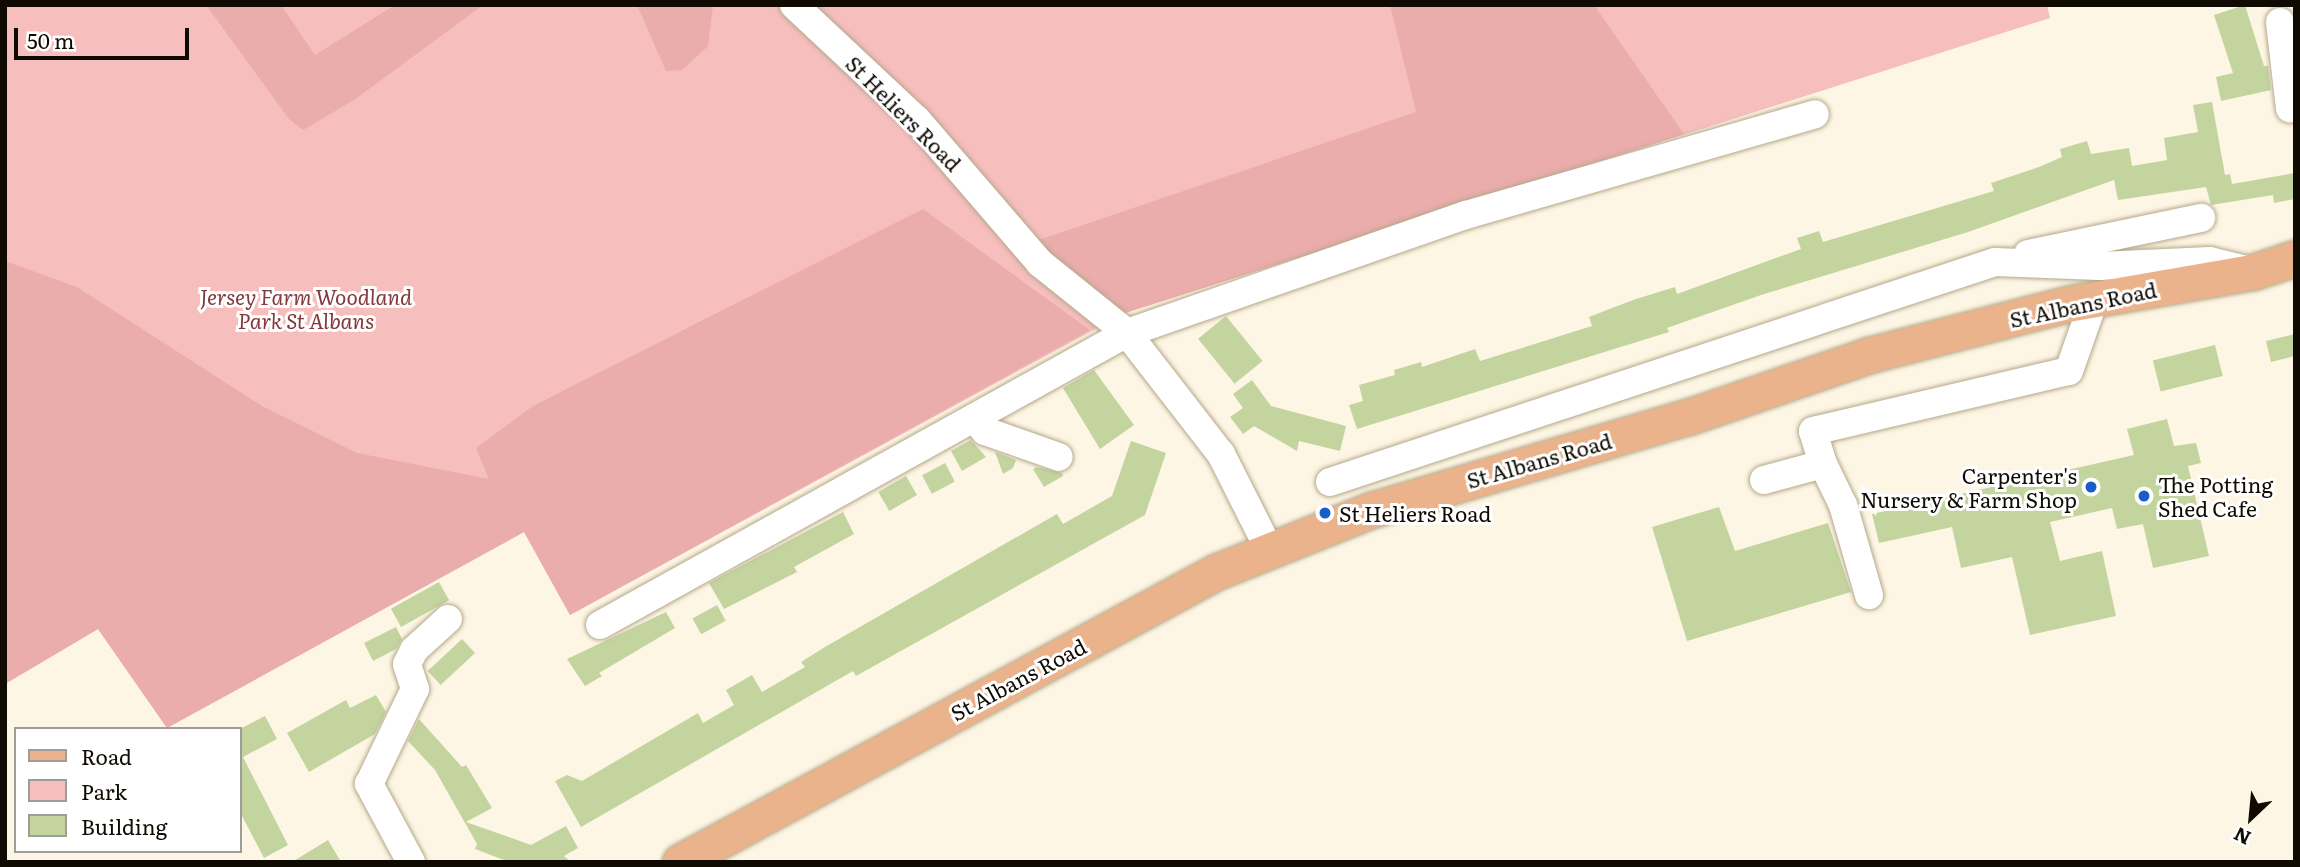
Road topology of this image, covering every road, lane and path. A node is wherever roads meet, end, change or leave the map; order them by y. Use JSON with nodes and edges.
{"nodes":[{"id":1,"x":794,"y":5,"type":"edge"},
{"id":2,"x":2281,"y":17,"type":"edge"},
{"id":3,"x":2290,"y":108,"type":"dead end"},
{"id":4,"x":1815,"y":114,"type":"dead end"},
{"id":5,"x":2201,"y":218,"type":"dead end"},
{"id":6,"x":2295,"y":258,"type":"edge"},
{"id":7,"x":1995,"y":262,"type":"junction"},
{"id":8,"x":2253,"y":271,"type":"junction"},
{"id":9,"x":2094,"y":300,"type":"junction"},
{"id":10,"x":1127,"y":332,"type":"junction"},
{"id":11,"x":974,"y":418,"type":"junction"},
{"id":12,"x":1059,"y":457,"type":"dead end"},
{"id":13,"x":1822,"y":464,"type":"junction"},
{"id":14,"x":1764,"y":480,"type":"dead end"},
{"id":15,"x":1330,"y":482,"type":"dead end"},
{"id":16,"x":1269,"y":549,"type":"junction"},
{"id":17,"x":1870,"y":595,"type":"dead end"},
{"id":18,"x":448,"y":619,"type":"dead end"},
{"id":19,"x":600,"y":625,"type":"dead end"},
{"id":20,"x":411,"y":862,"type":"edge"},
{"id":21,"x":680,"y":862,"type":"edge"}],
"edges":[{"from":1,"to":10,"type":"street","name":"St Heliers Road"},
{"from":2,"to":3,"type":"street"},
{"from":4,"to":10,"type":"street"},
{"from":5,"to":7,"type":"street"},
{"from":6,"to":8,"type":"main road","name":"St Albans Road"},
{"from":7,"to":8,"type":"street"},
{"from":7,"to":15,"type":"street"},
{"from":8,"to":9,"type":"main road","name":"St Albans Road"},
{"from":9,"to":13,"type":"street"},
{"from":9,"to":16,"type":"main road","name":"St Albans Road"},
{"from":10,"to":11,"type":"street"},
{"from":10,"to":16,"type":"street","name":"St Heliers Road"},
{"from":11,"to":12,"type":"street"},
{"from":11,"to":19,"type":"street"},
{"from":13,"to":14,"type":"street"},
{"from":13,"to":17,"type":"street"},
{"from":16,"to":21,"type":"main road","name":"St Albans Road"},
{"from":18,"to":20,"type":"street"}]}
